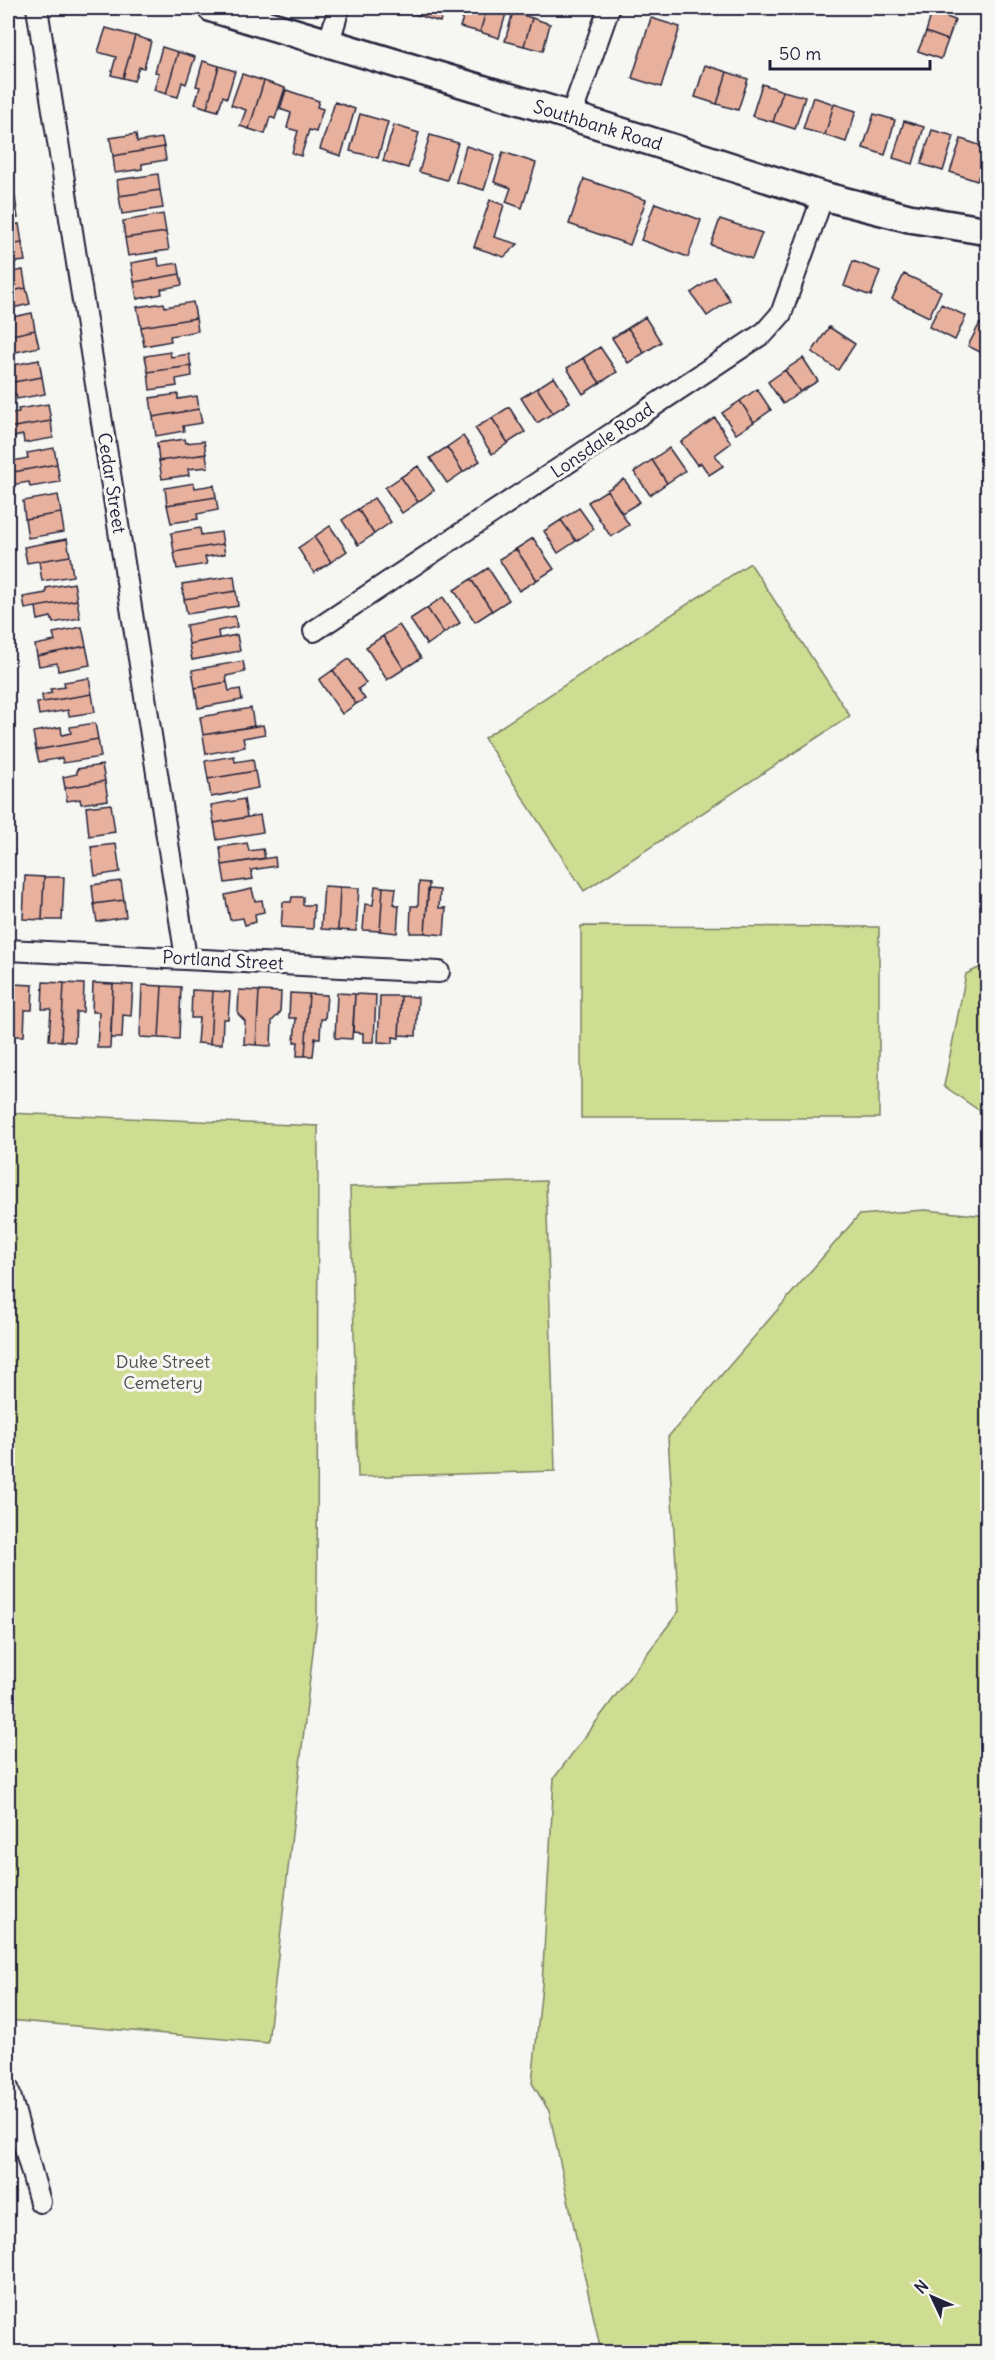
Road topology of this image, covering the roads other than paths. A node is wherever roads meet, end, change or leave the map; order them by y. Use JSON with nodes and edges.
{"nodes":[{"id":1,"x":37,"y":8,"type":"edge"},
{"id":2,"x":212,"y":8,"type":"edge"},
{"id":3,"x":339,"y":8,"type":"edge"},
{"id":4,"x":609,"y":8,"type":"edge"},
{"id":5,"x":329,"y":42,"type":"junction"},
{"id":6,"x":571,"y":116,"type":"junction"},
{"id":7,"x":823,"y":196,"type":"junction"},
{"id":8,"x":987,"y":231,"type":"edge"},
{"id":9,"x":314,"y":631,"type":"dead end"},
{"id":10,"x":8,"y":950,"type":"edge"},
{"id":11,"x":186,"y":958,"type":"junction"},
{"id":12,"x":438,"y":972,"type":"dead end"},
{"id":13,"x":8,"y":2088,"type":"edge"},
{"id":14,"x":40,"y":2202,"type":"dead end"}],
"edges":[{"from":1,"to":11,"type":"street","name":"Cedar Street"},
{"from":2,"to":5,"type":"street","name":"Southbank Road"},
{"from":3,"to":5,"type":"street"},
{"from":4,"to":6,"type":"street"},
{"from":5,"to":6,"type":"street","name":"Southbank Road"},
{"from":6,"to":7,"type":"street","name":"Southbank Road"},
{"from":7,"to":8,"type":"street","name":"Southbank Road"},
{"from":7,"to":9,"type":"street","name":"Lonsdale Road"},
{"from":10,"to":11,"type":"street","name":"Portland Street"},
{"from":11,"to":12,"type":"street","name":"Portland Street"},
{"from":13,"to":14,"type":"street"}]}
